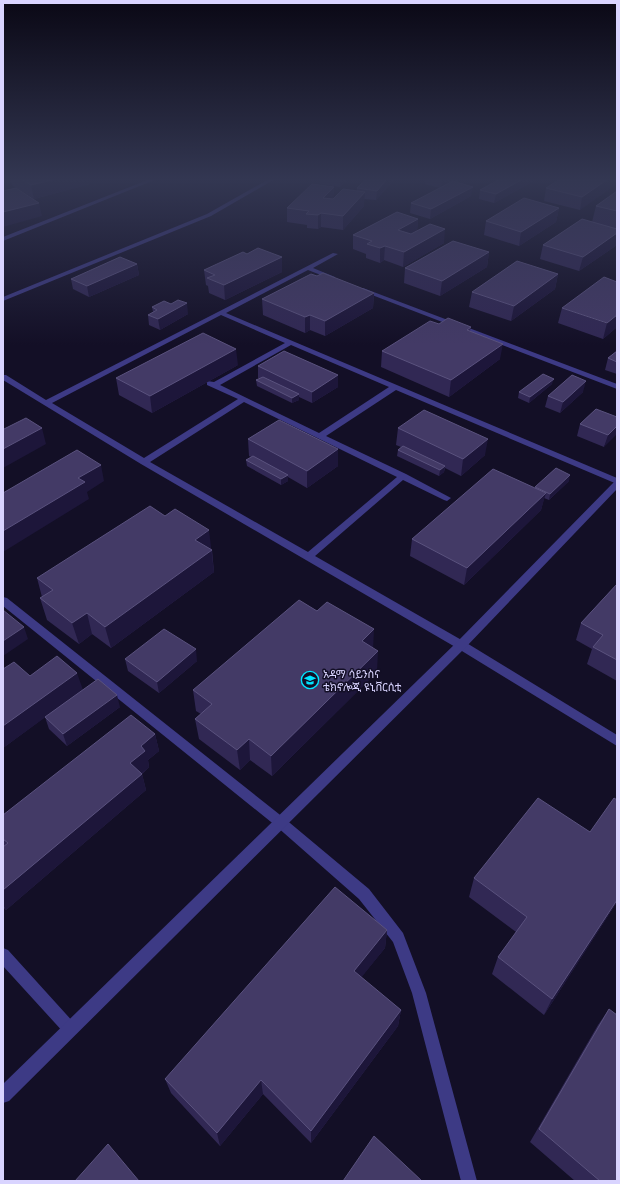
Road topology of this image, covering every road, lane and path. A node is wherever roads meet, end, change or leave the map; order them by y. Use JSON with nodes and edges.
{"nodes":[{"id":1,"x":15,"y":234,"type":"edge"},
{"id":2,"x":162,"y":234,"type":"edge"},
{"id":3,"x":3,"y":239,"type":"edge"},
{"id":4,"x":335,"y":254,"type":"dead end"},
{"id":5,"x":307,"y":268,"type":"junction"},
{"id":6,"x":344,"y":282,"type":"edge"},
{"id":7,"x":351,"y":285,"type":"edge"},
{"id":8,"x":3,"y":299,"type":"edge"},
{"id":9,"x":221,"y":313,"type":"junction"},
{"id":10,"x":291,"y":342,"type":"junction"},
{"id":11,"x":3,"y":377,"type":"edge"},
{"id":12,"x":395,"y":387,"type":"junction"},
{"id":13,"x":617,"y":387,"type":"edge"},
{"id":14,"x":244,"y":399,"type":"junction"},
{"id":15,"x":46,"y":403,"type":"junction"},
{"id":16,"x":320,"y":436,"type":"junction"},
{"id":17,"x":144,"y":462,"type":"junction"},
{"id":18,"x":403,"y":476,"type":"junction"},
{"id":19,"x":617,"y":483,"type":"edge"},
{"id":20,"x":448,"y":498,"type":"dead end"},
{"id":21,"x":308,"y":556,"type":"junction"},
{"id":22,"x":3,"y":601,"type":"edge"},
{"id":23,"x":461,"y":645,"type":"junction"},
{"id":24,"x":617,"y":741,"type":"edge"},
{"id":25,"x":280,"y":822,"type":"junction"},
{"id":26,"x":3,"y":955,"type":"edge"},
{"id":27,"x":70,"y":1029,"type":"junction"},
{"id":28,"x":3,"y":1095,"type":"edge"},
{"id":29,"x":469,"y":1181,"type":"edge"}],
"edges":[{"from":1,"to":3,"type":"street"},
{"from":2,"to":8,"type":"street"},
{"from":4,"to":5,"type":"street"},
{"from":5,"to":6,"type":"street"},
{"from":5,"to":9,"type":"street"},
{"from":7,"to":13,"type":"street"},
{"from":9,"to":10,"type":"street"},
{"from":9,"to":15,"type":"street"},
{"from":10,"to":12,"type":"street"},
{"from":10,"to":14,"type":"street"},
{"from":11,"to":15,"type":"street"},
{"from":12,"to":16,"type":"street"},
{"from":12,"to":19,"type":"street"},
{"from":14,"to":16,"type":"street"},
{"from":14,"to":17,"type":"street"},
{"from":15,"to":17,"type":"street"},
{"from":16,"to":18,"type":"street"},
{"from":17,"to":21,"type":"street"},
{"from":18,"to":20,"type":"street"},
{"from":18,"to":21,"type":"street"},
{"from":19,"to":23,"type":"street"},
{"from":21,"to":23,"type":"street"},
{"from":22,"to":25,"type":"street"},
{"from":23,"to":24,"type":"street"},
{"from":23,"to":25,"type":"street"},
{"from":25,"to":27,"type":"street"},
{"from":25,"to":29,"type":"street"},
{"from":26,"to":27,"type":"street"},
{"from":27,"to":28,"type":"street"}]}
